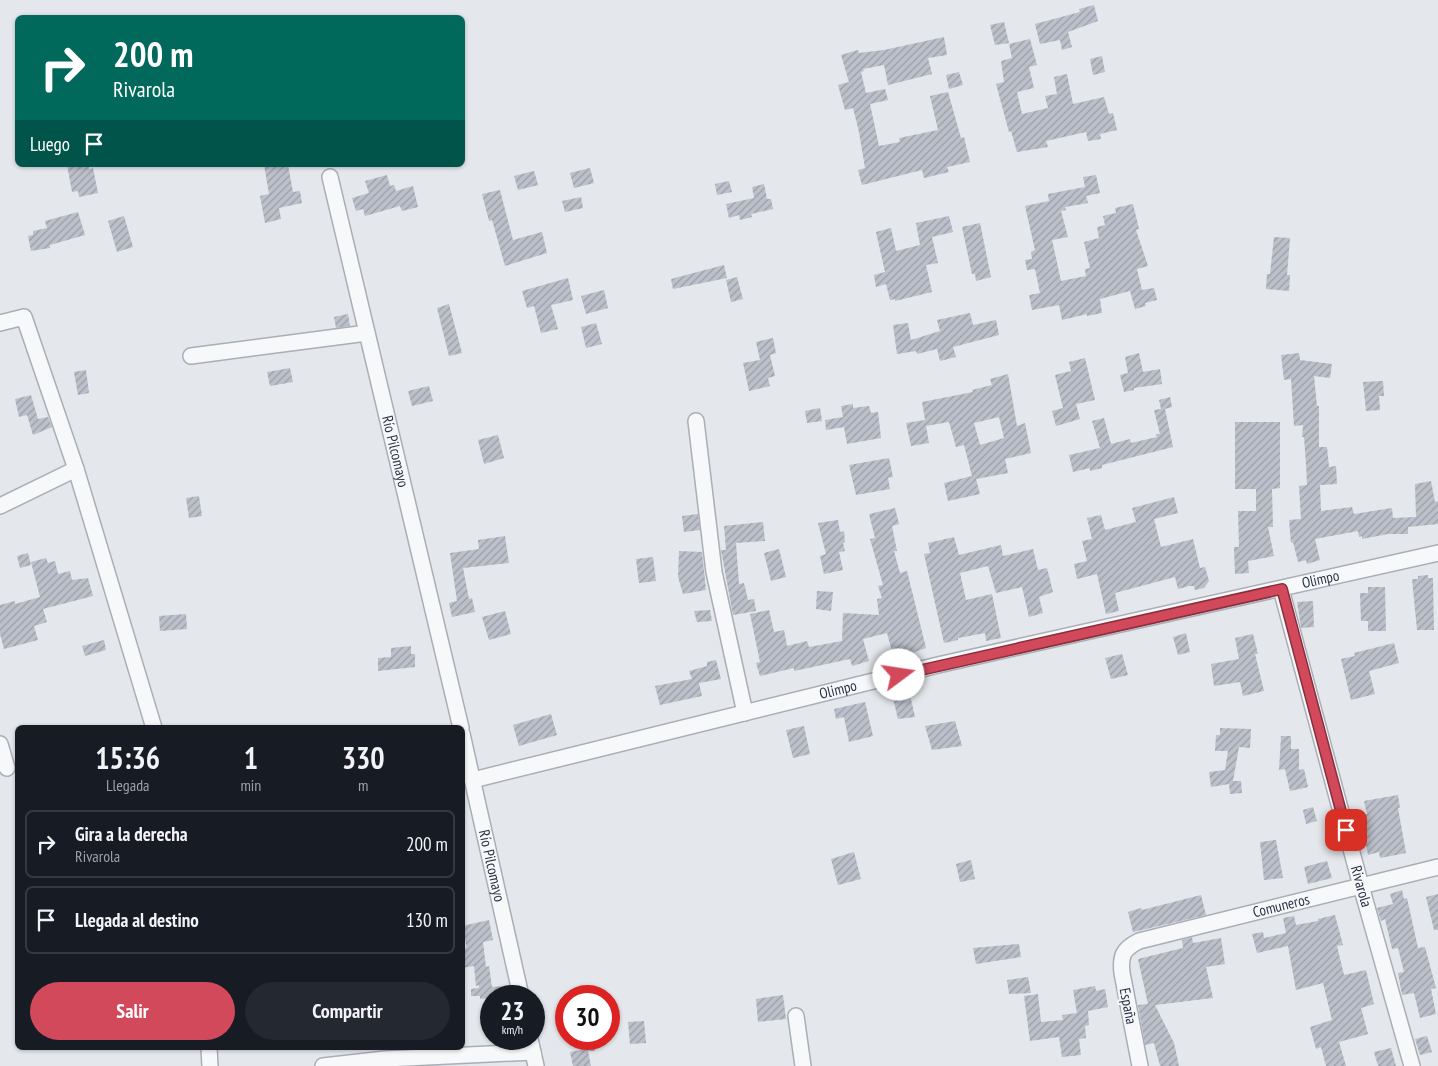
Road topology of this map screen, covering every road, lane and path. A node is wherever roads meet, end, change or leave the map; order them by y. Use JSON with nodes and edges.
{"nodes":[{"id":1,"x":330,"y":177,"type":"dead end"},
{"id":2,"x":0,"y":323,"type":"edge"},
{"id":3,"x":367,"y":333,"type":"junction"},
{"id":4,"x":192,"y":356,"type":"dead end"},
{"id":5,"x":696,"y":421,"type":"dead end"},
{"id":6,"x":76,"y":469,"type":"junction"},
{"id":7,"x":0,"y":506,"type":"edge"},
{"id":8,"x":1438,"y":553,"type":"edge"},
{"id":9,"x":1282,"y":589,"type":"junction"},
{"id":10,"x":745,"y":713,"type":"junction"},
{"id":11,"x":153,"y":725,"type":"edge"},
{"id":12,"x":460,"y":725,"type":"edge"},
{"id":13,"x":0,"y":744,"type":"edge"},
{"id":14,"x":465,"y":747,"type":"edge"},
{"id":15,"x":8,"y":768,"type":"edge"},
{"id":16,"x":473,"y":780,"type":"junction"},
{"id":17,"x":1438,"y":867,"type":"edge"},
{"id":18,"x":1361,"y":886,"type":"junction"},
{"id":19,"x":1127,"y":947,"type":"joint"},
{"id":20,"x":518,"y":985,"type":"edge"},
{"id":21,"x":796,"y":1016,"type":"dead end"},
{"id":22,"x":208,"y":1050,"type":"edge"},
{"id":23,"x":533,"y":1052,"type":"edge"},
{"id":24,"x":386,"y":1063,"type":"edge"},
{"id":25,"x":210,"y":1066,"type":"edge"},
{"id":26,"x":323,"y":1066,"type":"edge"},
{"id":27,"x":803,"y":1066,"type":"edge"},
{"id":28,"x":1140,"y":1066,"type":"edge"},
{"id":29,"x":1412,"y":1066,"type":"edge"}],
"edges":[{"from":1,"to":3,"type":"street","name":"Río Pilcomayo"},
{"from":2,"to":6,"type":"street"},
{"from":3,"to":4,"type":"street"},
{"from":3,"to":12,"type":"street","name":"Río Pilcomayo"},
{"from":5,"to":10,"type":"street"},
{"from":6,"to":7,"type":"street"},
{"from":6,"to":11,"type":"street"},
{"from":8,"to":9,"type":"street","name":"Olimpo"},
{"from":9,"to":10,"type":"street","name":"Olimpo"},
{"from":9,"to":18,"type":"street","name":"Rivarola"},
{"from":10,"to":16,"type":"street","name":"Olimpo"},
{"from":13,"to":15,"type":"street"},
{"from":14,"to":16,"type":"street","name":"Río Pilcomayo"},
{"from":16,"to":20,"type":"street","name":"Río Pilcomayo"},
{"from":17,"to":18,"type":"street","name":"Comuneros"},
{"from":18,"to":19,"type":"street","name":"Comuneros"},
{"from":18,"to":29,"type":"street","name":"Rivarola"},
{"from":19,"to":28,"type":"street","name":"España"},
{"from":21,"to":27,"type":"street"},
{"from":22,"to":25,"type":"street"},
{"from":23,"to":24,"type":"street"},
{"from":24,"to":26,"type":"street"}]}
